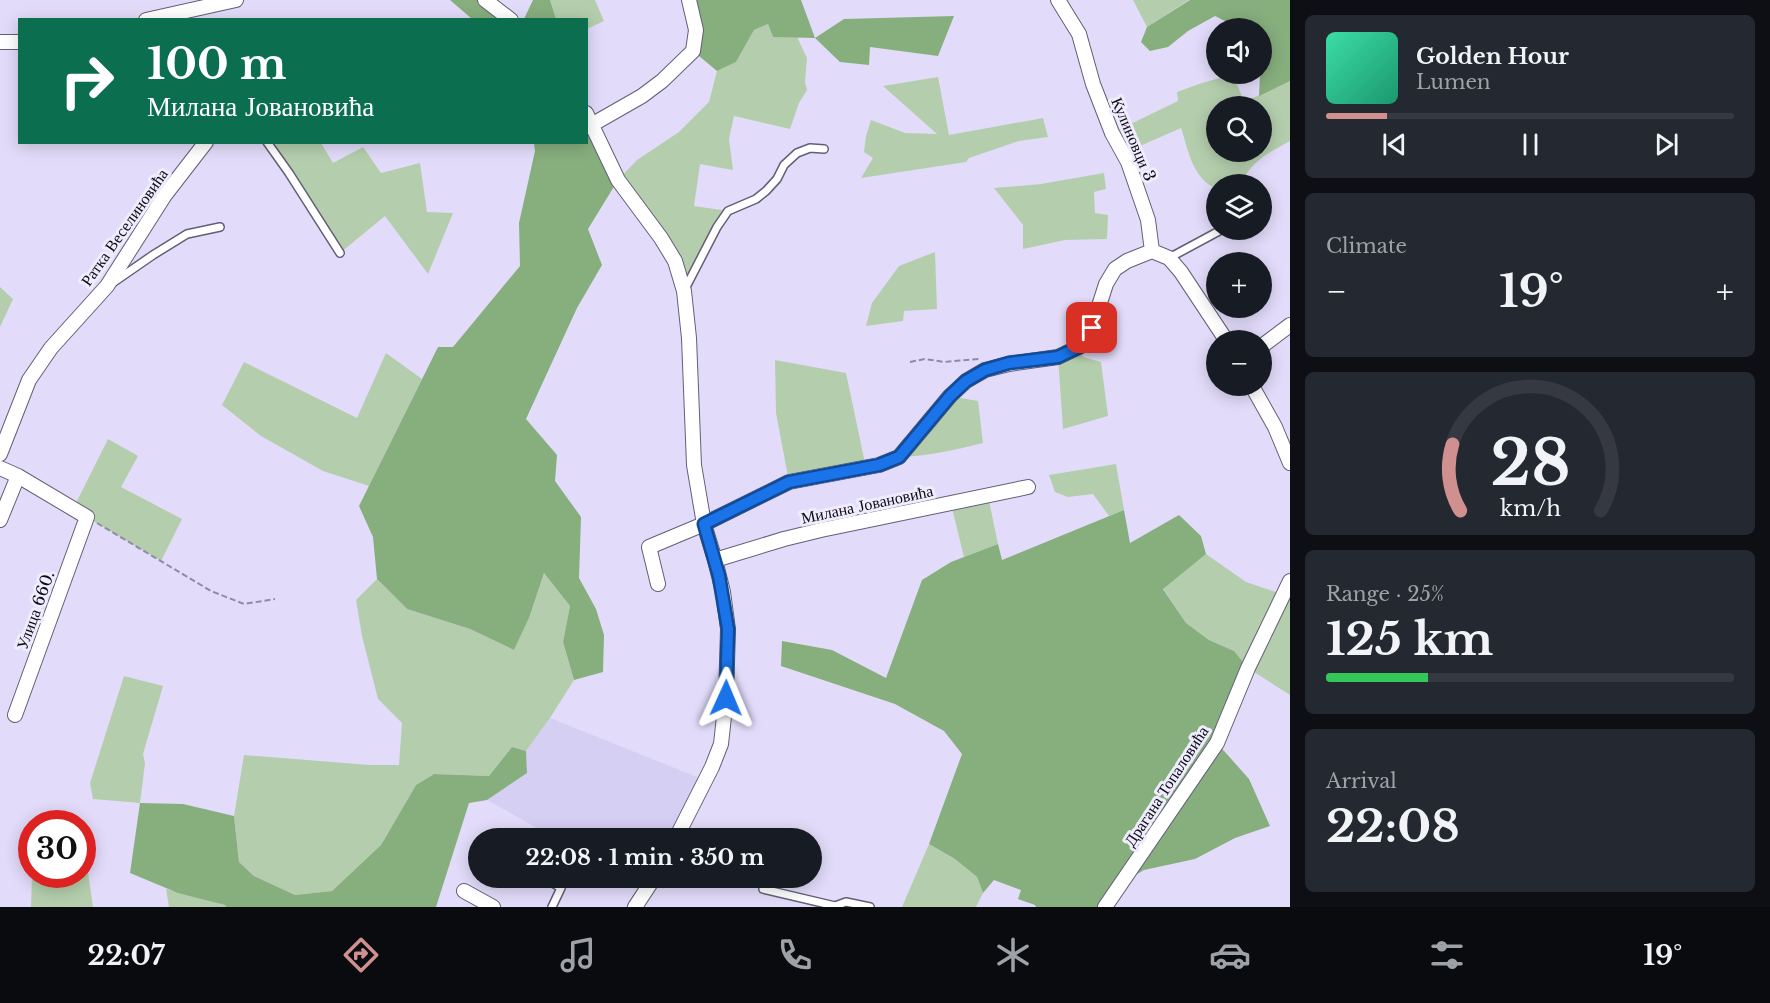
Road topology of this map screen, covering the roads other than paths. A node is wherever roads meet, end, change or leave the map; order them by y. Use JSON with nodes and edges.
{"nodes":[{"id":1,"x":236,"y":0,"type":"edge"},
{"id":2,"x":485,"y":0,"type":"edge"},
{"id":3,"x":689,"y":0,"type":"edge"},
{"id":4,"x":1058,"y":0,"type":"edge"},
{"id":5,"x":155,"y":18,"type":"edge"},
{"id":6,"x":508,"y":18,"type":"edge"},
{"id":7,"x":0,"y":42,"type":"edge"},
{"id":8,"x":18,"y":42,"type":"edge"},
{"id":9,"x":590,"y":118,"type":"edge"},
{"id":10,"x":204,"y":144,"type":"edge"},
{"id":11,"x":268,"y":144,"type":"edge"},
{"id":12,"x":824,"y":150,"type":"dead end"},
{"id":13,"x":220,"y":227,"type":"dead end"},
{"id":14,"x":1206,"y":238,"type":"edge"},
{"id":15,"x":1152,"y":251,"type":"junction"},
{"id":16,"x":340,"y":253,"type":"dead end"},
{"id":17,"x":1169,"y":258,"type":"junction"},
{"id":18,"x":107,"y":286,"type":"junction"},
{"id":19,"x":684,"y":291,"type":"junction"},
{"id":20,"x":1290,"y":325,"type":"edge"},
{"id":21,"x":1219,"y":330,"type":"edge"},
{"id":22,"x":1272,"y":338,"type":"edge"},
{"id":23,"x":1258,"y":396,"type":"edge"},
{"id":24,"x":0,"y":454,"type":"edge"},
{"id":25,"x":1290,"y":463,"type":"edge"},
{"id":26,"x":0,"y":468,"type":"edge"},
{"id":27,"x":18,"y":476,"type":"junction"},
{"id":28,"x":1028,"y":487,"type":"dead end"},
{"id":29,"x":0,"y":519,"type":"edge"},
{"id":30,"x":704,"y":524,"type":"junction"},
{"id":31,"x":715,"y":560,"type":"junction"},
{"id":32,"x":1290,"y":580,"type":"edge"},
{"id":33,"x":658,"y":584,"type":"dead end"},
{"id":34,"x":15,"y":715,"type":"dead end"},
{"id":35,"x":681,"y":828,"type":"edge"},
{"id":36,"x":561,"y":888,"type":"edge"},
{"id":37,"x":647,"y":888,"type":"edge"},
{"id":38,"x":763,"y":888,"type":"dead end"},
{"id":39,"x":464,"y":891,"type":"dead end"},
{"id":40,"x":493,"y":907,"type":"edge"},
{"id":41,"x":552,"y":907,"type":"edge"},
{"id":42,"x":634,"y":907,"type":"edge"},
{"id":43,"x":870,"y":907,"type":"edge"},
{"id":44,"x":1105,"y":907,"type":"edge"}],
"edges":[{"from":1,"to":5,"type":"street"},
{"from":2,"to":6,"type":"street"},
{"from":3,"to":9,"type":"street"},
{"from":4,"to":15,"type":"street","name":"Кулиновци 3"},
{"from":7,"to":8,"type":"street"},
{"from":9,"to":19,"type":"street"},
{"from":10,"to":18,"type":"street","name":"Ратка Веселиновића"},
{"from":11,"to":16,"type":"lane"},
{"from":12,"to":19,"type":"lane"},
{"from":13,"to":18,"type":"lane"},
{"from":14,"to":17,"type":"lane"},
{"from":15,"to":17,"type":"street"},
{"from":15,"to":30,"type":"street"},
{"from":17,"to":21,"type":"street"},
{"from":18,"to":24,"type":"street","name":"Ратка Веселиновића"},
{"from":19,"to":30,"type":"street"},
{"from":20,"to":22,"type":"street"},
{"from":23,"to":25,"type":"street"},
{"from":26,"to":27,"type":"street"},
{"from":27,"to":29,"type":"street"},
{"from":27,"to":34,"type":"street","name":"Улица 660."},
{"from":28,"to":31,"type":"street","name":"Милана Јовановића"},
{"from":30,"to":31,"type":"street"},
{"from":30,"to":33,"type":"street"},
{"from":31,"to":35,"type":"street"},
{"from":32,"to":44,"type":"street","name":"Драгана Топаловића"},
{"from":36,"to":41,"type":"lane"},
{"from":37,"to":42,"type":"street"},
{"from":38,"to":43,"type":"lane"},
{"from":39,"to":40,"type":"street"}]}
